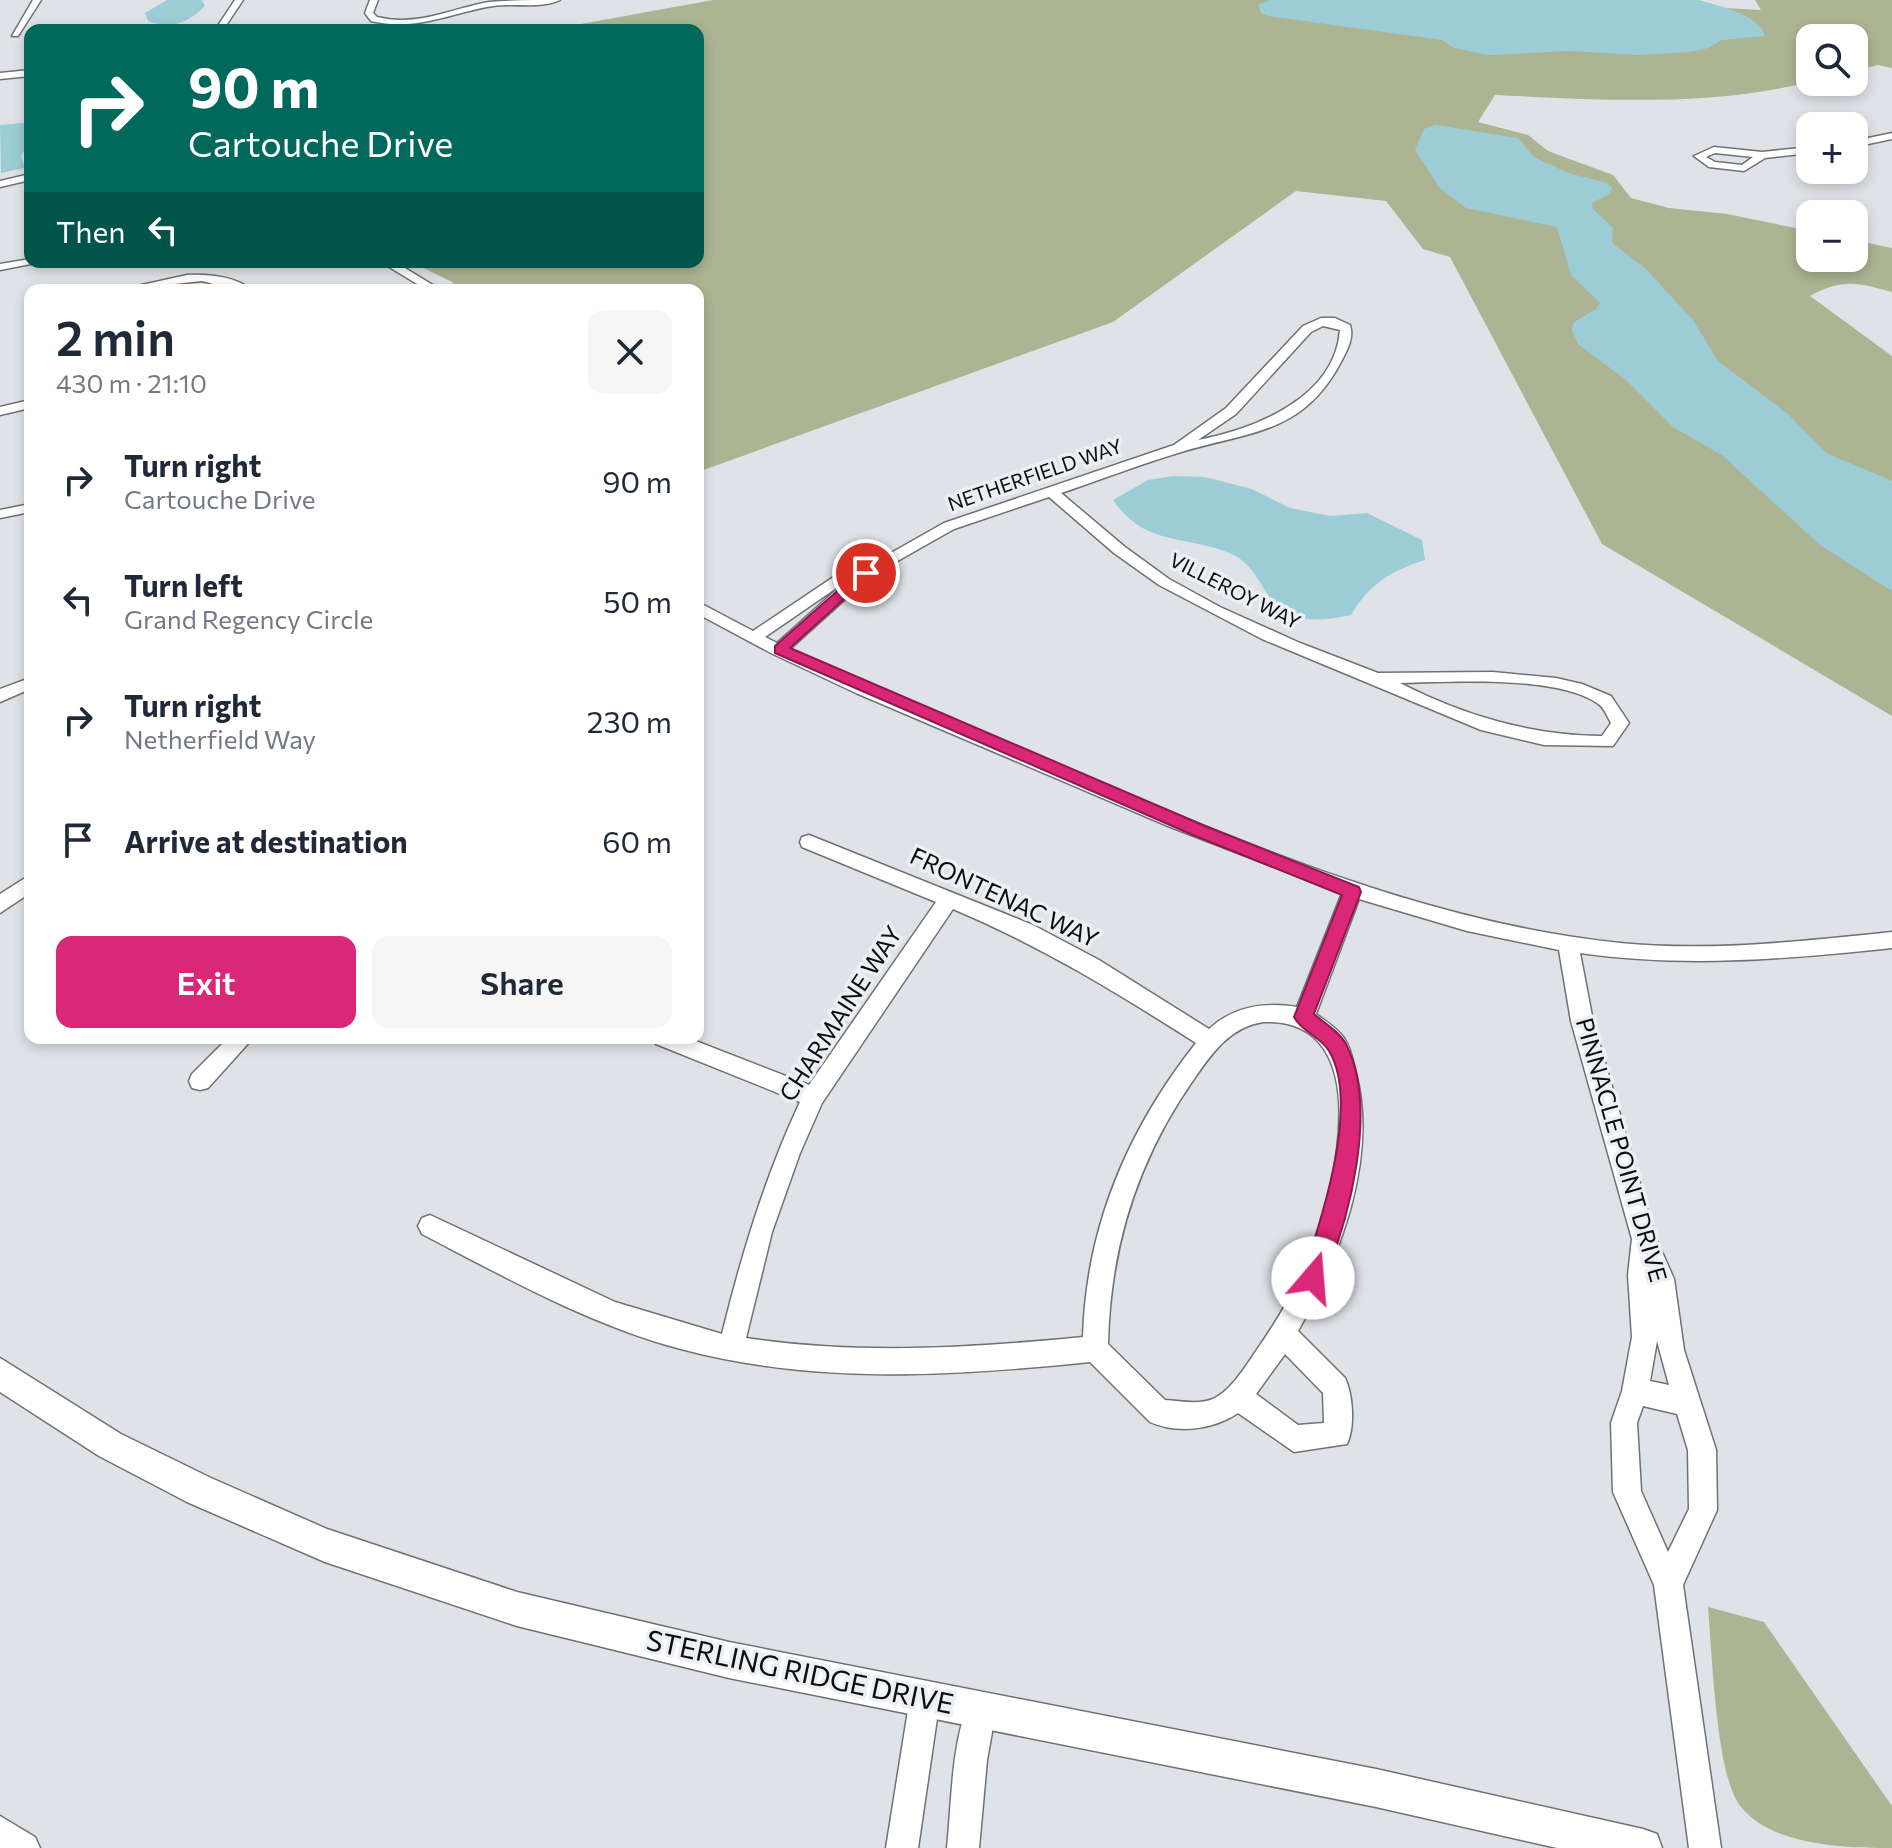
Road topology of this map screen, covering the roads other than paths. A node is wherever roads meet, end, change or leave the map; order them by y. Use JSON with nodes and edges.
{"nodes":[{"id":1,"x":37,"y":0,"type":"edge"},
{"id":2,"x":239,"y":0,"type":"edge"},
{"id":3,"x":374,"y":0,"type":"edge"},
{"id":4,"x":556,"y":0,"type":"edge"},
{"id":5,"x":486,"y":2,"type":"edge"},
{"id":6,"x":395,"y":23,"type":"edge"},
{"id":7,"x":223,"y":24,"type":"edge"},
{"id":8,"x":420,"y":24,"type":"edge"},
{"id":9,"x":15,"y":34,"type":"dead end"},
{"id":10,"x":24,"y":74,"type":"edge"},
{"id":11,"x":0,"y":76,"type":"edge"},
{"id":12,"x":1892,"y":136,"type":"edge"},
{"id":13,"x":1868,"y":141,"type":"edge"},
{"id":14,"x":1796,"y":151,"type":"edge"},
{"id":15,"x":1762,"y":155,"type":"junction"},
{"id":16,"x":24,"y":178,"type":"edge"},
{"id":17,"x":0,"y":184,"type":"edge"},
{"id":18,"x":24,"y":252,"type":"edge"},
{"id":19,"x":0,"y":254,"type":"edge"},
{"id":20,"x":24,"y":264,"type":"edge"},
{"id":21,"x":0,"y":267,"type":"edge"},
{"id":22,"x":397,"y":268,"type":"edge"},
{"id":23,"x":162,"y":284,"type":"edge"},
{"id":24,"x":233,"y":284,"type":"edge"},
{"id":25,"x":425,"y":284,"type":"edge"},
{"id":26,"x":24,"y":405,"type":"edge"},
{"id":27,"x":0,"y":411,"type":"edge"},
{"id":28,"x":1179,"y":448,"type":"junction"},
{"id":29,"x":1049,"y":490,"type":"junction"},
{"id":30,"x":24,"y":509,"type":"edge"},
{"id":31,"x":0,"y":514,"type":"edge"},
{"id":32,"x":866,"y":573,"type":"junction"},
{"id":33,"x":704,"y":610,"type":"edge"},
{"id":34,"x":754,"y":637,"type":"junction"},
{"id":35,"x":780,"y":649,"type":"junction"},
{"id":36,"x":1376,"y":678,"type":"junction"},
{"id":37,"x":24,"y":686,"type":"edge"},
{"id":38,"x":0,"y":696,"type":"edge"},
{"id":39,"x":809,"y":842,"type":"dead end"},
{"id":40,"x":24,"y":887,"type":"edge"},
{"id":41,"x":1352,"y":892,"type":"junction"},
{"id":42,"x":950,"y":898,"type":"junction"},
{"id":43,"x":0,"y":905,"type":"edge"},
{"id":44,"x":1892,"y":940,"type":"edge"},
{"id":45,"x":1568,"y":945,"type":"junction"},
{"id":46,"x":1304,"y":1017,"type":"junction"},
{"id":47,"x":1210,"y":1041,"type":"junction"},
{"id":48,"x":236,"y":1044,"type":"edge"},
{"id":49,"x":679,"y":1044,"type":"edge"},
{"id":50,"x":200,"y":1081,"type":"dead end"},
{"id":51,"x":813,"y":1097,"type":"junction"},
{"id":52,"x":430,"y":1226,"type":"dead end"},
{"id":53,"x":1643,"y":1237,"type":"junction"},
{"id":54,"x":1283,"y":1334,"type":"junction"},
{"id":55,"x":731,"y":1348,"type":"junction"},
{"id":56,"x":1095,"y":1349,"type":"junction"},
{"id":57,"x":0,"y":1374,"type":"edge"},
{"id":58,"x":1635,"y":1391,"type":"junction"},
{"id":59,"x":1238,"y":1397,"type":"junction"},
{"id":60,"x":1685,"y":1402,"type":"junction"},
{"id":61,"x":1668,"y":1584,"type":"junction"},
{"id":62,"x":925,"y":1698,"type":"junction"},
{"id":63,"x":981,"y":1710,"type":"junction"},
{"id":64,"x":0,"y":1832,"type":"edge"},
{"id":65,"x":24,"y":1848,"type":"edge"},
{"id":66,"x":902,"y":1848,"type":"edge"},
{"id":67,"x":963,"y":1848,"type":"edge"},
{"id":68,"x":1643,"y":1848,"type":"edge"},
{"id":69,"x":1705,"y":1848,"type":"edge"}],
"edges":[{"from":1,"to":9,"type":"street"},
{"from":2,"to":7,"type":"street"},
{"from":3,"to":6,"type":"street"},
{"from":4,"to":5,"type":"street"},
{"from":5,"to":8,"type":"street"},
{"from":10,"to":11,"type":"street"},
{"from":12,"to":13,"type":"street"},
{"from":14,"to":15,"type":"street"},
{"from":15,"to":15,"type":"street"},
{"from":16,"to":17,"type":"street"},
{"from":18,"to":19,"type":"street"},
{"from":20,"to":21,"type":"street"},
{"from":22,"to":25,"type":"street"},
{"from":23,"to":24,"type":"street"},
{"from":26,"to":27,"type":"street"},
{"from":28,"to":28,"type":"street","name":"NETHERFIELD WAY"},
{"from":28,"to":29,"type":"street","name":"NETHERFIELD WAY"},
{"from":29,"to":32,"type":"street","name":"NETHERFIELD WAY"},
{"from":29,"to":36,"type":"street","name":"VILLEROY WAY"},
{"from":30,"to":31,"type":"street"},
{"from":32,"to":34,"type":"street","name":"NETHERFIELD WAY"},
{"from":32,"to":35,"type":"street","name":"NETHERFIELD WAY"},
{"from":33,"to":34,"type":"street"},
{"from":34,"to":35,"type":"street"},
{"from":35,"to":41,"type":"street"},
{"from":36,"to":36,"type":"street","name":"VILLEROY WAY"},
{"from":37,"to":38,"type":"street"},
{"from":39,"to":42,"type":"street","name":"FRONTENAC WAY"},
{"from":40,"to":43,"type":"street"},
{"from":41,"to":45,"type":"street"},
{"from":41,"to":46,"type":"street"},
{"from":42,"to":47,"type":"street","name":"FRONTENAC WAY"},
{"from":42,"to":51,"type":"street","name":"CHARMAINE WAY"},
{"from":44,"to":45,"type":"street"},
{"from":45,"to":53,"type":"street","name":"PINNACLE POINT DRIVE"},
{"from":46,"to":47,"type":"street"},
{"from":46,"to":54,"type":"street"},
{"from":47,"to":56,"type":"street"},
{"from":48,"to":50,"type":"street"},
{"from":49,"to":51,"type":"street"},
{"from":51,"to":55,"type":"street","name":"CHARMAINE WAY"},
{"from":52,"to":55,"type":"street"},
{"from":53,"to":58,"type":"street"},
{"from":53,"to":60,"type":"street","name":"PINNACLE POINT DRIVE"},
{"from":54,"to":59,"type":"street"},
{"from":54,"to":59,"type":"street"},
{"from":55,"to":56,"type":"street"},
{"from":56,"to":59,"type":"street"},
{"from":57,"to":62,"type":"street","name":"STERLING RIDGE DRIVE"},
{"from":58,"to":60,"type":"street"},
{"from":58,"to":61,"type":"street"},
{"from":60,"to":61,"type":"street","name":"PINNACLE POINT DRIVE"},
{"from":61,"to":69,"type":"street"},
{"from":62,"to":63,"type":"street","name":"STERLING RIDGE DRIVE"},
{"from":62,"to":66,"type":"street"},
{"from":63,"to":67,"type":"street"},
{"from":63,"to":68,"type":"street","name":"STERLING RIDGE DRIVE"},
{"from":64,"to":65,"type":"street"}]}
